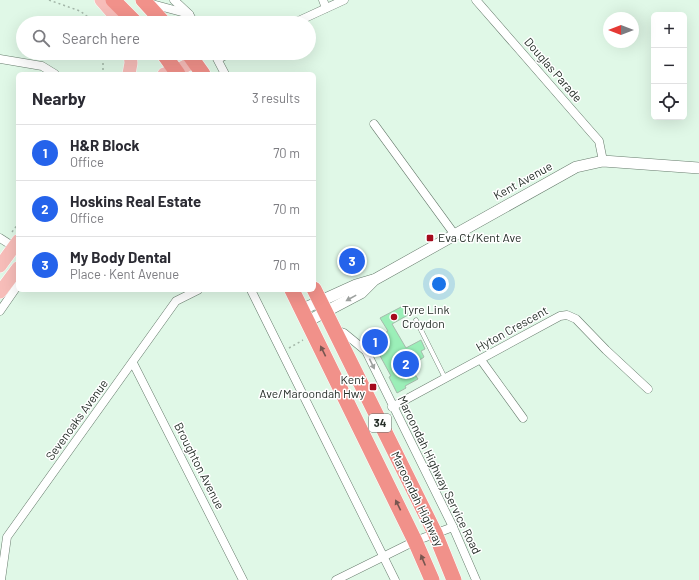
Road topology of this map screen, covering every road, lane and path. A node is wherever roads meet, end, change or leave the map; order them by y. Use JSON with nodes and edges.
{"nodes":[{"id":1,"x":49,"y":0,"type":"edge"},
{"id":2,"x":101,"y":0,"type":"edge"},
{"id":3,"x":113,"y":0,"type":"edge"},
{"id":4,"x":174,"y":0,"type":"edge"},
{"id":5,"x":323,"y":0,"type":"edge"},
{"id":6,"x":344,"y":0,"type":"edge"},
{"id":7,"x":476,"y":0,"type":"edge"},
{"id":8,"x":145,"y":1,"type":"edge"},
{"id":9,"x":326,"y":8,"type":"junction"},
{"id":10,"x":189,"y":14,"type":"joint"},
{"id":11,"x":87,"y":16,"type":"edge"},
{"id":12,"x":115,"y":16,"type":"edge"},
{"id":13,"x":129,"y":16,"type":"edge"},
{"id":14,"x":158,"y":16,"type":"edge"},
{"id":15,"x":309,"y":16,"type":"edge"},
{"id":16,"x":0,"y":59,"type":"edge"},
{"id":17,"x":103,"y":60,"type":"edge"},
{"id":18,"x":131,"y":60,"type":"edge"},
{"id":19,"x":166,"y":60,"type":"edge"},
{"id":20,"x":218,"y":60,"type":"edge"},
{"id":21,"x":198,"y":67,"type":"edge"},
{"id":22,"x":52,"y":72,"type":"edge"},
{"id":23,"x":104,"y":72,"type":"edge"},
{"id":24,"x":129,"y":72,"type":"edge"},
{"id":25,"x":172,"y":72,"type":"edge"},
{"id":26,"x":176,"y":72,"type":"edge"},
{"id":27,"x":224,"y":72,"type":"edge"},
{"id":28,"x":374,"y":124,"type":"dead end"},
{"id":29,"x":603,"y":161,"type":"junction"},
{"id":30,"x":699,"y":168,"type":"edge"},
{"id":31,"x":455,"y":235,"type":"junction"},
{"id":32,"x":0,"y":238,"type":"edge"},
{"id":33,"x":16,"y":244,"type":"edge"},
{"id":34,"x":0,"y":266,"type":"edge"},
{"id":35,"x":16,"y":271,"type":"edge"},
{"id":36,"x":16,"y":288,"type":"edge"},
{"id":37,"x":0,"y":292,"type":"edge"},
{"id":38,"x":194,"y":292,"type":"edge"},
{"id":39,"x":252,"y":292,"type":"edge"},
{"id":40,"x":293,"y":292,"type":"edge"},
{"id":41,"x":320,"y":301,"type":"edge"},
{"id":42,"x":0,"y":310,"type":"edge"},
{"id":43,"x":305,"y":315,"type":"junction"},
{"id":44,"x":416,"y":320,"type":"dead end"},
{"id":45,"x":334,"y":330,"type":"junction"},
{"id":46,"x":305,"y":339,"type":"dead end"},
{"id":47,"x":281,"y":350,"type":"junction"},
{"id":48,"x":481,"y":360,"type":"junction"},
{"id":49,"x":133,"y":363,"type":"junction"},
{"id":50,"x":445,"y":378,"type":"junction"},
{"id":51,"x":648,"y":389,"type":"dead end"},
{"id":52,"x":392,"y":407,"type":"junction"},
{"id":53,"x":523,"y":418,"type":"dead end"},
{"id":54,"x":452,"y":527,"type":"junction"},
{"id":55,"x":435,"y":533,"type":"junction"},
{"id":56,"x":415,"y":540,"type":"junction"},
{"id":57,"x":384,"y":556,"type":"junction"},
{"id":58,"x":1,"y":580,"type":"edge"},
{"id":59,"x":243,"y":580,"type":"edge"},
{"id":60,"x":336,"y":580,"type":"edge"},
{"id":61,"x":395,"y":580,"type":"edge"},
{"id":62,"x":432,"y":580,"type":"edge"},
{"id":63,"x":454,"y":580,"type":"edge"},
{"id":64,"x":476,"y":580,"type":"edge"}],
"edges":[{"from":1,"to":11,"type":"path"},
{"from":2,"to":12,"type":"main road"},
{"from":3,"to":13,"type":"highway"},
{"from":4,"to":10,"type":"street"},
{"from":5,"to":9,"type":"street"},
{"from":6,"to":9,"type":"street"},
{"from":7,"to":29,"type":"street","name":"Douglas Parade"},
{"from":8,"to":10,"type":"street"},
{"from":8,"to":14,"type":"highway"},
{"from":9,"to":15,"type":"street"},
{"from":16,"to":22,"type":"street"},
{"from":17,"to":23,"type":"path"},
{"from":18,"to":24,"type":"main road"},
{"from":19,"to":25,"type":"highway"},
{"from":20,"to":27,"type":"street"},
{"from":21,"to":26,"type":"main road"},
{"from":28,"to":31,"type":"street"},
{"from":29,"to":30,"type":"main road","name":"Kent Avenue"},
{"from":29,"to":31,"type":"main road","name":"Kent Avenue"},
{"from":31,"to":41,"type":"main road","name":"Kent Avenue"},
{"from":32,"to":33,"type":"street"},
{"from":33,"to":34,"type":"main road"},
{"from":35,"to":37,"type":"main road"},
{"from":36,"to":42,"type":"street"},
{"from":38,"to":49,"type":"street","name":"Sevenoaks Avenue"},
{"from":39,"to":47,"type":"street"},
{"from":40,"to":43,"type":"highway","name":"Maroondah Highway"},
{"from":41,"to":43,"type":"main road","name":"Kent Avenue"},
{"from":41,"to":45,"type":"highway","name":"Maroondah Highway","number":"34"},
{"from":56,"to":43,"type":"highway","name":"Maroondah Highway","number":"34","one_way":true},
{"from":44,"to":50,"type":"lane"},
{"from":45,"to":52,"type":"street","name":"Maroondah Highway Service Road","one_way":true},
{"from":45,"to":55,"type":"highway","name":"Maroondah Highway","number":"34"},
{"from":46,"to":47,"type":"path"},
{"from":47,"to":57,"type":"street"},
{"from":48,"to":50,"type":"street","name":"Hyton Crescent"},
{"from":48,"to":51,"type":"street","name":"Hyton Crescent"},
{"from":48,"to":53,"type":"street"},
{"from":49,"to":58,"type":"street","name":"Sevenoaks Avenue"},
{"from":49,"to":59,"type":"street","name":"Broughton Avenue"},
{"from":50,"to":52,"type":"street","name":"Hyton Crescent"},
{"from":52,"to":54,"type":"street","name":"Maroondah Highway Service Road"},
{"from":54,"to":55,"type":"street"},
{"from":54,"to":64,"type":"street","name":"Maroondah Highway Service Road"},
{"from":55,"to":56,"type":"street"},
{"from":55,"to":63,"type":"highway","name":"Maroondah Highway","number":"34"},
{"from":56,"to":57,"type":"street"},
{"from":62,"to":56,"type":"highway","name":"Maroondah Highway","number":"34","one_way":true},
{"from":57,"to":60,"type":"street"},
{"from":57,"to":61,"type":"street"}]}
